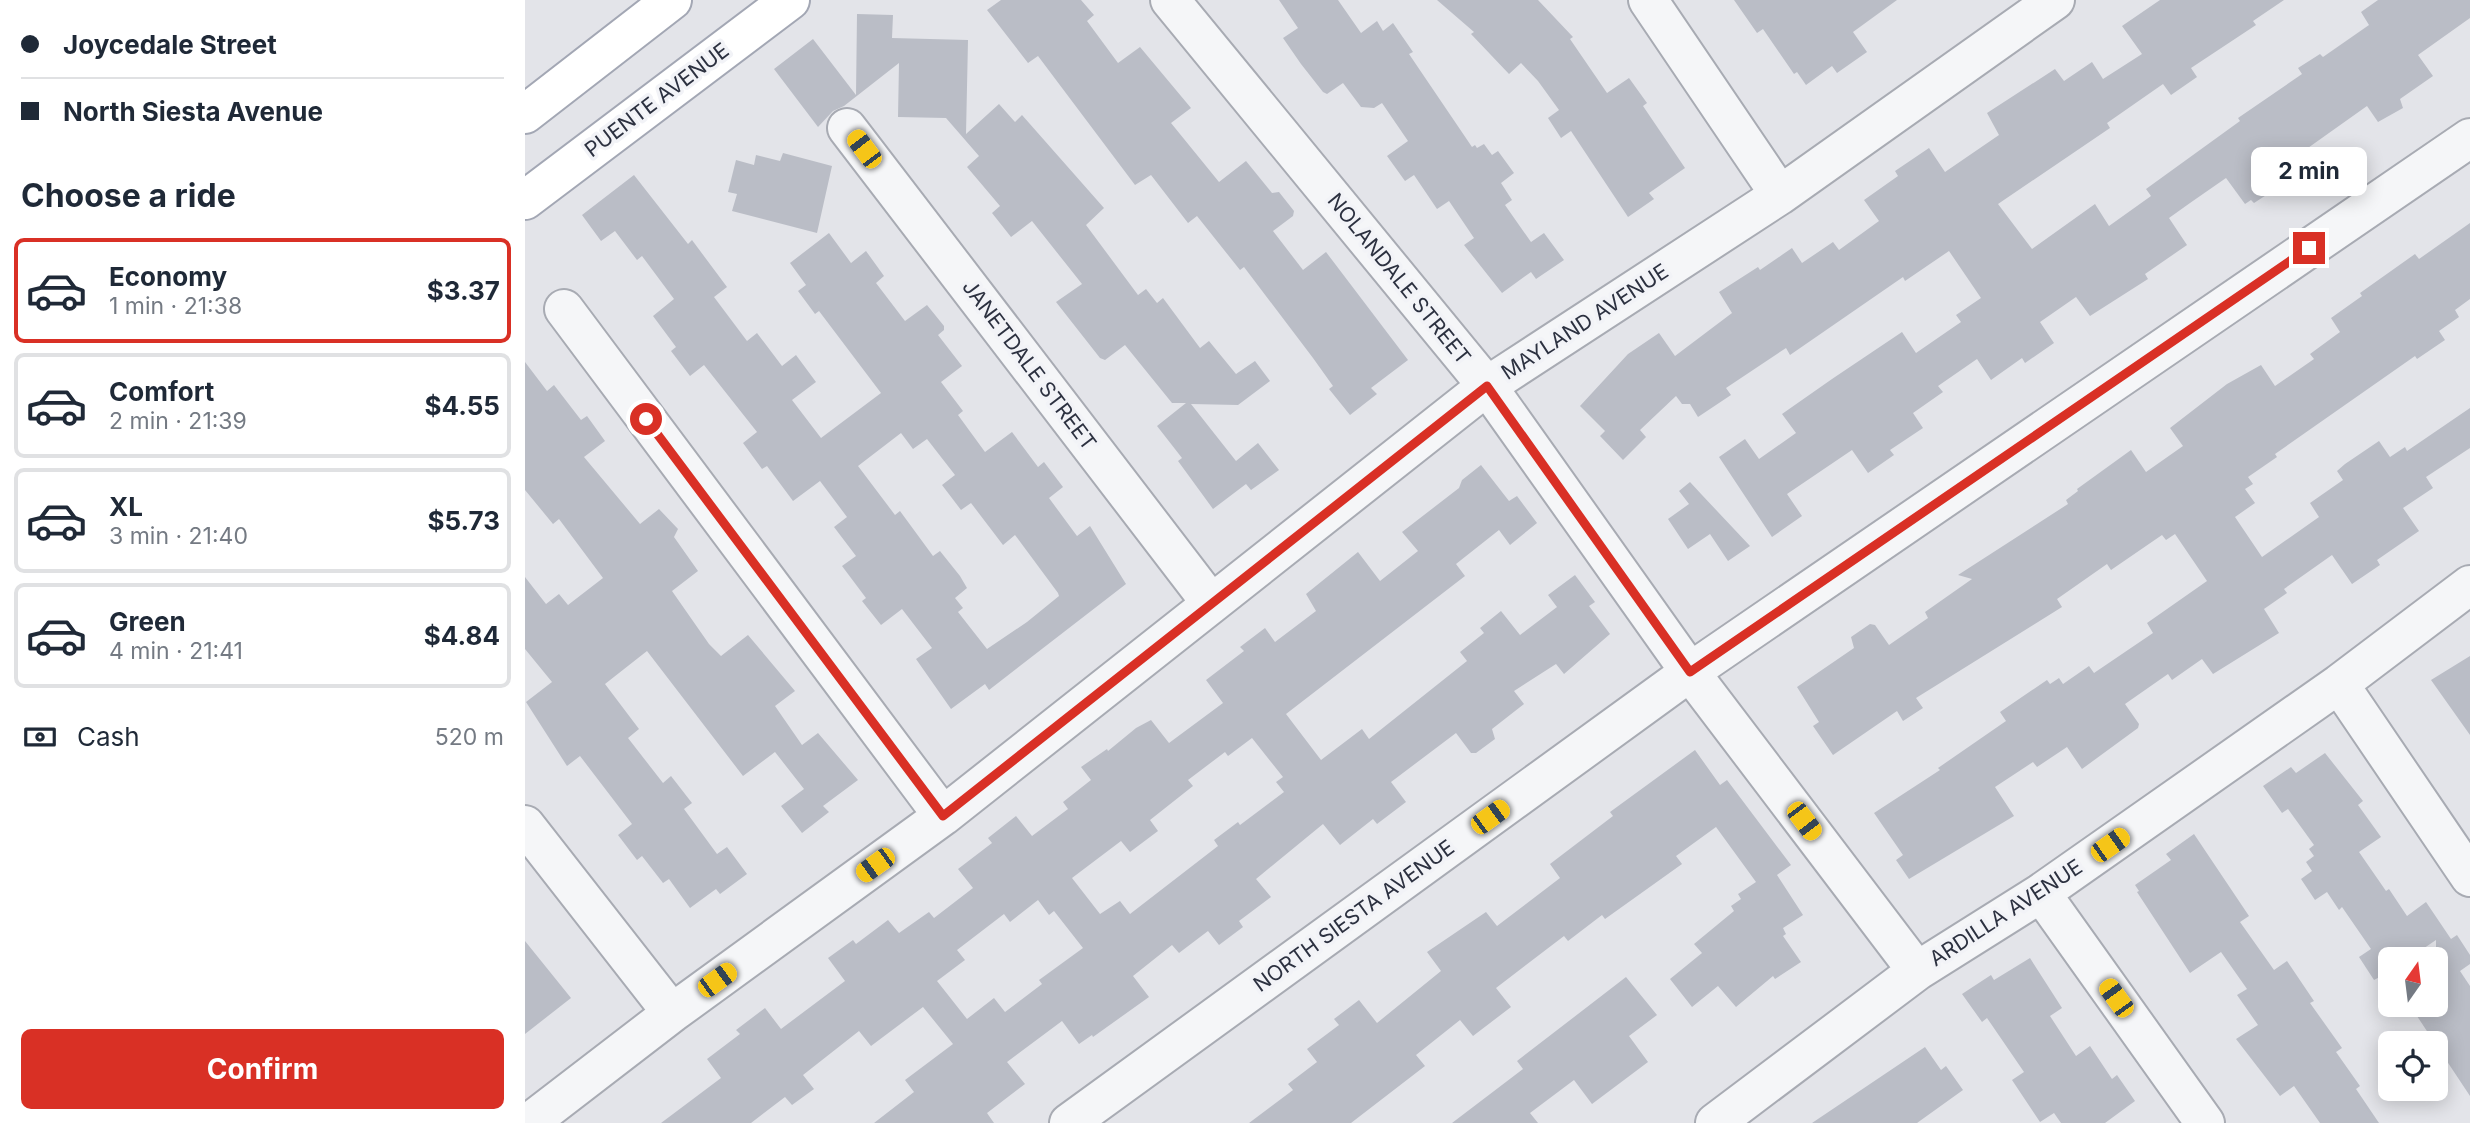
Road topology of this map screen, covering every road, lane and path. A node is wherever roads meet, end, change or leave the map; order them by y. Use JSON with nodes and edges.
{"nodes":[{"id":1,"x":672,"y":0,"type":"edge"},
{"id":2,"x":790,"y":0,"type":"edge"},
{"id":3,"x":1170,"y":0,"type":"edge"},
{"id":4,"x":1648,"y":0,"type":"edge"},
{"id":5,"x":2055,"y":0,"type":"edge"},
{"id":6,"x":525,"y":114,"type":"edge"},
{"id":7,"x":847,"y":128,"type":"dead end"},
{"id":8,"x":2470,"y":138,"type":"edge"},
{"id":9,"x":1780,"y":195,"type":"junction"},
{"id":10,"x":525,"y":200,"type":"edge"},
{"id":11,"x":564,"y":309,"type":"dead end"},
{"id":12,"x":1487,"y":386,"type":"junction"},
{"id":13,"x":2470,"y":585,"type":"edge"},
{"id":14,"x":1211,"y":603,"type":"junction"},
{"id":15,"x":1690,"y":672,"type":"junction"},
{"id":16,"x":2339,"y":684,"type":"junction"},
{"id":17,"x":943,"y":816,"type":"junction"},
{"id":18,"x":525,"y":825,"type":"edge"},
{"id":19,"x":2470,"y":877,"type":"edge"},
{"id":20,"x":2041,"y":893,"type":"junction"},
{"id":21,"x":1917,"y":971,"type":"junction"},
{"id":22,"x":672,"y":1013,"type":"junction"},
{"id":23,"x":529,"y":1123,"type":"edge"},
{"id":24,"x":1069,"y":1123,"type":"edge"},
{"id":25,"x":1715,"y":1123,"type":"edge"},
{"id":26,"x":2204,"y":1123,"type":"edge"}],
"edges":[{"from":1,"to":6,"type":"main road"},
{"from":2,"to":10,"type":"main road","name":"PUENTE AVENUE"},
{"from":3,"to":12,"type":"street","name":"NOLANDALE STREET"},
{"from":4,"to":9,"type":"street"},
{"from":5,"to":9,"type":"street","name":"MAYLAND AVENUE"},
{"from":7,"to":14,"type":"street","name":"JANETDALE STREET"},
{"from":8,"to":15,"type":"street","name":"NORTH SIESTA AVENUE"},
{"from":9,"to":12,"type":"street","name":"MAYLAND AVENUE"},
{"from":11,"to":17,"type":"street"},
{"from":12,"to":14,"type":"street","name":"MAYLAND AVENUE"},
{"from":12,"to":15,"type":"street","name":"NOLANDALE STREET"},
{"from":13,"to":16,"type":"street","name":"ARDILLA AVENUE"},
{"from":14,"to":17,"type":"street","name":"MAYLAND AVENUE"},
{"from":15,"to":21,"type":"street","name":"NOLANDALE STREET"},
{"from":15,"to":24,"type":"street","name":"NORTH SIESTA AVENUE"},
{"from":16,"to":19,"type":"street"},
{"from":16,"to":20,"type":"street","name":"ARDILLA AVENUE"},
{"from":17,"to":22,"type":"street","name":"MAYLAND AVENUE"},
{"from":18,"to":22,"type":"street"},
{"from":20,"to":21,"type":"street","name":"ARDILLA AVENUE"},
{"from":20,"to":26,"type":"street"},
{"from":21,"to":25,"type":"street","name":"ARDILLA AVENUE"},
{"from":22,"to":23,"type":"street","name":"MAYLAND AVENUE"}]}
